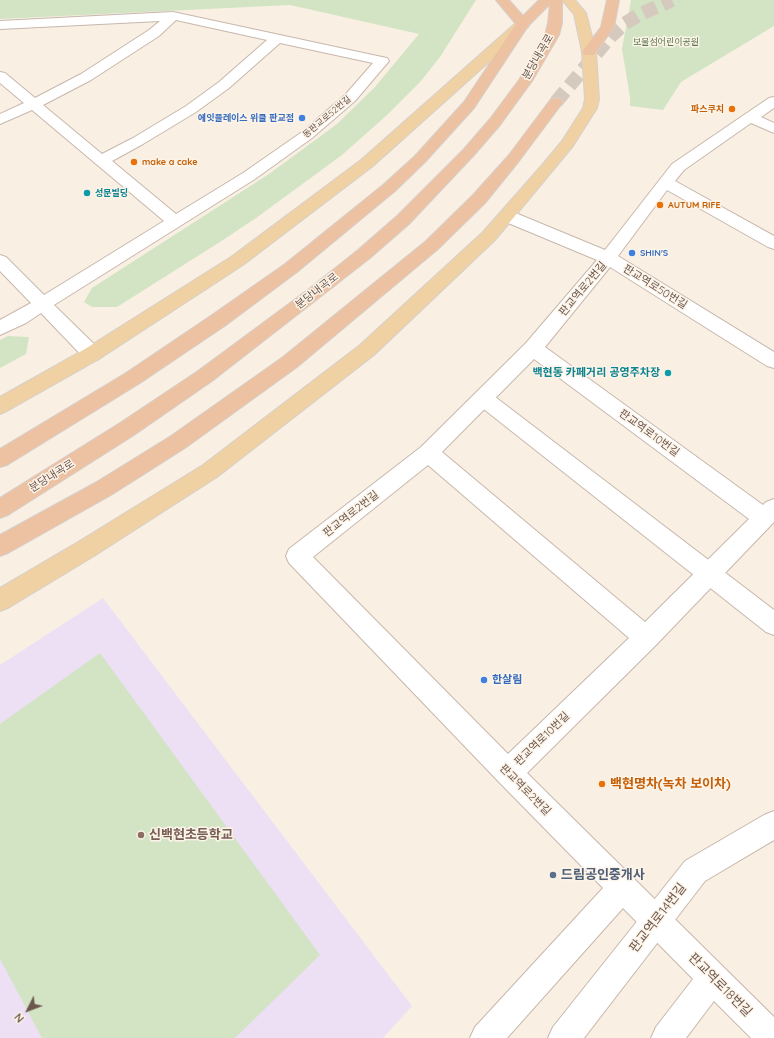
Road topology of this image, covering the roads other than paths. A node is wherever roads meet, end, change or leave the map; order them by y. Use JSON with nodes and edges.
{"nodes":[{"id":1,"x":502,"y":0,"type":"edge"},
{"id":2,"x":546,"y":0,"type":"edge"},
{"id":3,"x":556,"y":0,"type":"edge"},
{"id":4,"x":568,"y":0,"type":"edge"},
{"id":5,"x":613,"y":0,"type":"edge"},
{"id":6,"x":173,"y":16,"type":"junction"},
{"id":7,"x":522,"y":24,"type":"junction"},
{"id":8,"x":0,"y":25,"type":"edge"},
{"id":9,"x":278,"y":38,"type":"junction"},
{"id":10,"x":589,"y":52,"type":"junction"},
{"id":11,"x":0,"y":76,"type":"edge"},
{"id":12,"x":774,"y":101,"type":"edge"},
{"id":13,"x":556,"y":102,"type":"tunnel mouth"},
{"id":14,"x":34,"y":105,"type":"junction"},
{"id":15,"x":750,"y":118,"type":"junction"},
{"id":16,"x":0,"y":120,"type":"edge"},
{"id":17,"x":774,"y":129,"type":"edge"},
{"id":18,"x":100,"y":161,"type":"junction"},
{"id":19,"x":664,"y":182,"type":"junction"},
{"id":20,"x":507,"y":216,"type":"junction"},
{"id":21,"x":175,"y":222,"type":"junction"},
{"id":22,"x":774,"y":243,"type":"edge"},
{"id":23,"x":608,"y":258,"type":"junction"},
{"id":24,"x":0,"y":261,"type":"edge"},
{"id":25,"x":42,"y":304,"type":"junction"},
{"id":26,"x":0,"y":328,"type":"edge"},
{"id":27,"x":533,"y":348,"type":"junction"},
{"id":28,"x":92,"y":354,"type":"junction"},
{"id":29,"x":774,"y":362,"type":"edge"},
{"id":30,"x":483,"y":398,"type":"junction"},
{"id":31,"x":0,"y":406,"type":"edge"},
{"id":32,"x":428,"y":453,"type":"junction"},
{"id":33,"x":0,"y":459,"type":"edge"},
{"id":34,"x":0,"y":509,"type":"edge"},
{"id":35,"x":770,"y":513,"type":"edge"},
{"id":36,"x":0,"y":546,"type":"edge"},
{"id":37,"x":710,"y":574,"type":"junction"},
{"id":38,"x":0,"y":600,"type":"edge"},
{"id":39,"x":774,"y":624,"type":"edge"},
{"id":40,"x":646,"y":638,"type":"junction"},
{"id":41,"x":508,"y":773,"type":"junction"},
{"id":42,"x":774,"y":825,"type":"edge"},
{"id":43,"x":622,"y":888,"type":"junction"},
{"id":44,"x":661,"y":926,"type":"junction"},
{"id":45,"x":713,"y":978,"type":"junction"},
{"id":46,"x":486,"y":1038,"type":"edge"},
{"id":47,"x":564,"y":1038,"type":"edge"},
{"id":48,"x":667,"y":1038,"type":"edge"},
{"id":49,"x":773,"y":1038,"type":"edge"}],
"edges":[{"from":1,"to":7,"type":"highway"},
{"from":2,"to":7,"type":"highway"},
{"from":3,"to":34,"type":"highway","name":"분당내곡로"},
{"from":4,"to":10,"type":"main road"},
{"from":5,"to":10,"type":"highway"},
{"from":6,"to":8,"type":"street","name":"동판교로52번길"},
{"from":6,"to":9,"type":"street","name":"동판교로52번길"},
{"from":6,"to":14,"type":"street"},
{"from":7,"to":28,"type":"main road"},
{"from":7,"to":33,"type":"highway"},
{"from":9,"to":18,"type":"street"},
{"from":9,"to":21,"type":"street","name":"동판교로52번길"},
{"from":10,"to":20,"type":"main road"},
{"from":11,"to":14,"type":"street"},
{"from":12,"to":15,"type":"street","name":"판교역로2번길"},
{"from":13,"to":36,"type":"highway"},
{"from":14,"to":16,"type":"street"},
{"from":14,"to":18,"type":"street"},
{"from":15,"to":17,"type":"street"},
{"from":15,"to":19,"type":"street","name":"판교역로2번길"},
{"from":18,"to":21,"type":"street"},
{"from":19,"to":22,"type":"street"},
{"from":19,"to":23,"type":"street","name":"판교역로2번길"},
{"from":20,"to":23,"type":"street","name":"판교역로50번길"},
{"from":20,"to":38,"type":"main road"},
{"from":21,"to":25,"type":"street","name":"동판교로52번길"},
{"from":23,"to":27,"type":"street","name":"판교역로2번길"},
{"from":23,"to":29,"type":"street","name":"판교역로50번길"},
{"from":24,"to":25,"type":"street"},
{"from":25,"to":26,"type":"street","name":"동판교로52번길"},
{"from":25,"to":28,"type":"street"},
{"from":27,"to":30,"type":"street","name":"판교역로2번길"},
{"from":27,"to":35,"type":"street","name":"판교역로10번길"},
{"from":28,"to":31,"type":"main road"},
{"from":30,"to":32,"type":"street","name":"판교역로2번길"},
{"from":30,"to":37,"type":"street"},
{"from":32,"to":40,"type":"street"},
{"from":32,"to":41,"type":"street","name":"판교역로2번길"},
{"from":35,"to":37,"type":"street","name":"판교역로10번길"},
{"from":37,"to":39,"type":"street"},
{"from":37,"to":40,"type":"street","name":"판교역로10번길"},
{"from":40,"to":41,"type":"street","name":"판교역로10번길"},
{"from":41,"to":43,"type":"street","name":"판교역로2번길"},
{"from":42,"to":44,"type":"street","name":"판교역로14번길"},
{"from":43,"to":44,"type":"street","name":"판교역로2번길"},
{"from":43,"to":46,"type":"street"},
{"from":44,"to":45,"type":"street","name":"판교역로18번길"},
{"from":44,"to":47,"type":"street","name":"판교역로14번길"},
{"from":45,"to":48,"type":"street"},
{"from":45,"to":49,"type":"street","name":"판교역로18번길"}]}
